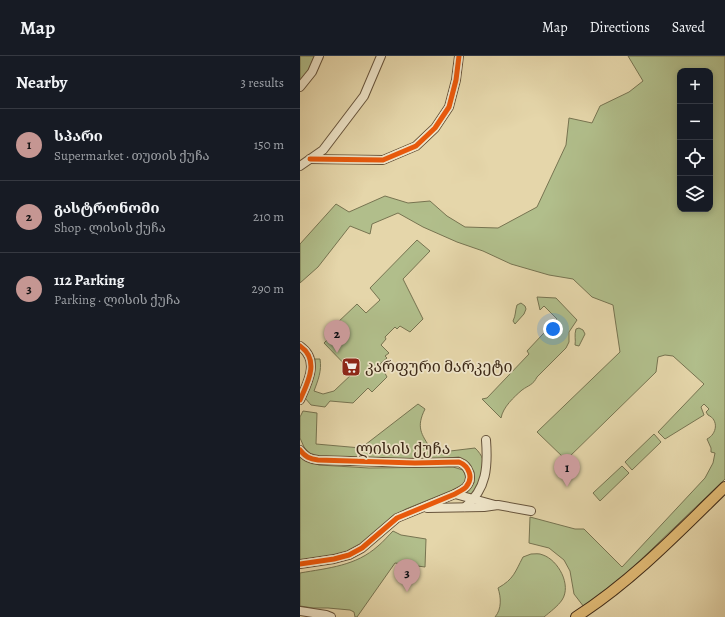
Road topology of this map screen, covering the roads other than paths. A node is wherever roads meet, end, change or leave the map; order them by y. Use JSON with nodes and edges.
{"nodes":[{"id":1,"x":319,"y":56,"type":"edge"},
{"id":2,"x":381,"y":56,"type":"edge"},
{"id":3,"x":459,"y":56,"type":"edge"},
{"id":4,"x":300,"y":87,"type":"edge"},
{"id":5,"x":310,"y":159,"type":"junction"},
{"id":6,"x":300,"y":166,"type":"edge"},
{"id":7,"x":300,"y":346,"type":"edge"},
{"id":8,"x":300,"y":400,"type":"edge"},
{"id":9,"x":486,"y":440,"type":"dead end"},
{"id":10,"x":300,"y":450,"type":"edge"},
{"id":11,"x":725,"y":487,"type":"edge"},
{"id":12,"x":455,"y":494,"type":"junction"},
{"id":13,"x":474,"y":498,"type":"junction"},
{"id":14,"x":498,"y":505,"type":"junction"},
{"id":15,"x":465,"y":507,"type":"junction"},
{"id":16,"x":422,"y":508,"type":"junction"},
{"id":17,"x":531,"y":511,"type":"dead end"},
{"id":18,"x":300,"y":564,"type":"edge"},
{"id":19,"x":300,"y":611,"type":"edge"},
{"id":20,"x":331,"y":617,"type":"edge"},
{"id":21,"x":576,"y":617,"type":"edge"}],
"edges":[{"from":1,"to":4,"type":"street"},
{"from":2,"to":5,"type":"street"},
{"from":3,"to":5,"type":"street"},
{"from":5,"to":6,"type":"street"},
{"from":7,"to":8,"type":"street"},
{"from":9,"to":13,"type":"street"},
{"from":10,"to":12,"type":"street","name":"ლისის ქუჩა"},
{"from":11,"to":21,"type":"main road"},
{"from":12,"to":13,"type":"street"},
{"from":12,"to":16,"type":"street","name":"ლისის ქუჩა"},
{"from":13,"to":14,"type":"street"},
{"from":13,"to":15,"type":"street"},
{"from":14,"to":15,"type":"street"},
{"from":14,"to":17,"type":"street"},
{"from":15,"to":16,"type":"street"},
{"from":16,"to":18,"type":"street","name":"ლისის ქუჩა"},
{"from":19,"to":20,"type":"street"}]}
